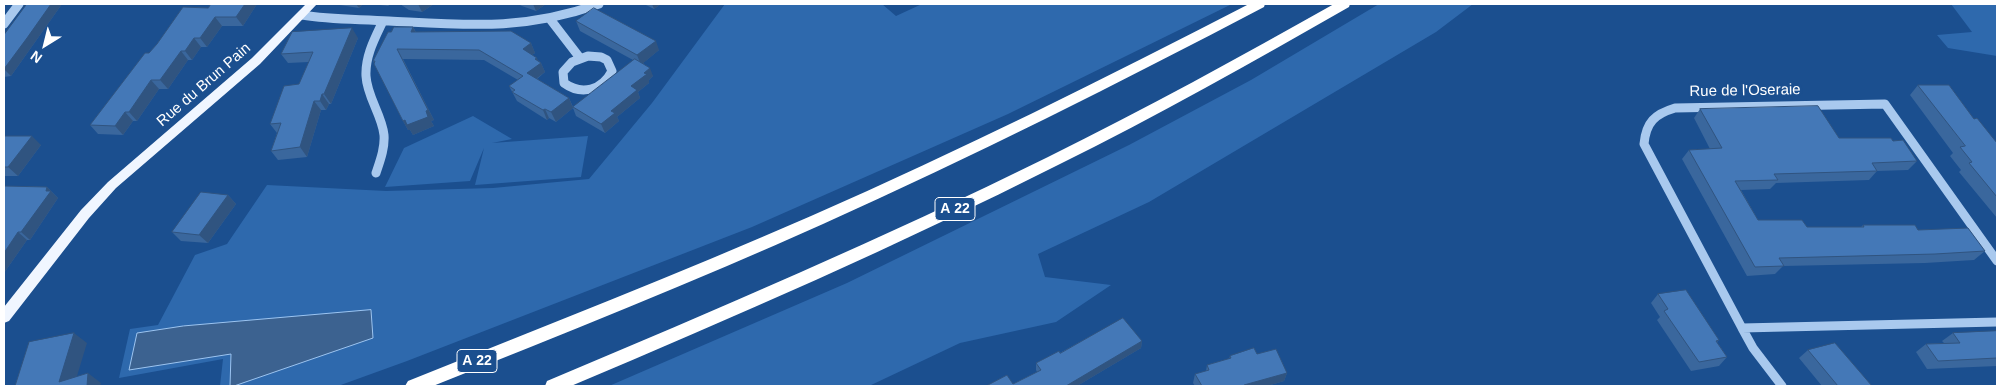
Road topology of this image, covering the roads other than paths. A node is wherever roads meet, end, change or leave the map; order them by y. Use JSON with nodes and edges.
{"nodes":[{"id":1,"x":18,"y":4,"type":"edge"},
{"id":2,"x":312,"y":4,"type":"edge"},
{"id":3,"x":599,"y":4,"type":"edge"},
{"id":4,"x":1259,"y":4,"type":"edge"},
{"id":5,"x":1344,"y":4,"type":"edge"},
{"id":6,"x":302,"y":15,"type":"junction"},
{"id":7,"x":550,"y":19,"type":"junction"},
{"id":8,"x":383,"y":21,"type":"junction"},
{"id":9,"x":4,"y":24,"type":"edge"},
{"id":10,"x":580,"y":58,"type":"junction"},
{"id":11,"x":376,"y":173,"type":"dead end"},
{"id":12,"x":1997,"y":261,"type":"edge"},
{"id":13,"x":4,"y":317,"type":"edge"},
{"id":14,"x":1997,"y":322,"type":"edge"},
{"id":15,"x":1742,"y":328,"type":"junction"},
{"id":16,"x":414,"y":386,"type":"edge"},
{"id":17,"x":553,"y":386,"type":"edge"},
{"id":18,"x":1782,"y":386,"type":"edge"}],
"edges":[{"from":1,"to":9,"type":"street"},
{"from":2,"to":6,"type":"main road","name":"Rue du Brun Pain"},
{"from":3,"to":7,"type":"street"},
{"from":4,"to":16,"type":"highway","number":"A 22"},
{"from":5,"to":17,"type":"highway","number":"A 22"},
{"from":6,"to":8,"type":"street"},
{"from":6,"to":13,"type":"main road","name":"Rue du Brun Pain"},
{"from":7,"to":8,"type":"street"},
{"from":7,"to":10,"type":"street"},
{"from":8,"to":11,"type":"street"},
{"from":10,"to":10,"type":"street"},
{"from":12,"to":15,"type":"street","name":"Rue de l'Oseraie"},
{"from":14,"to":15,"type":"street"},
{"from":15,"to":18,"type":"street","name":"Rue de l'Oseraie"}]}
